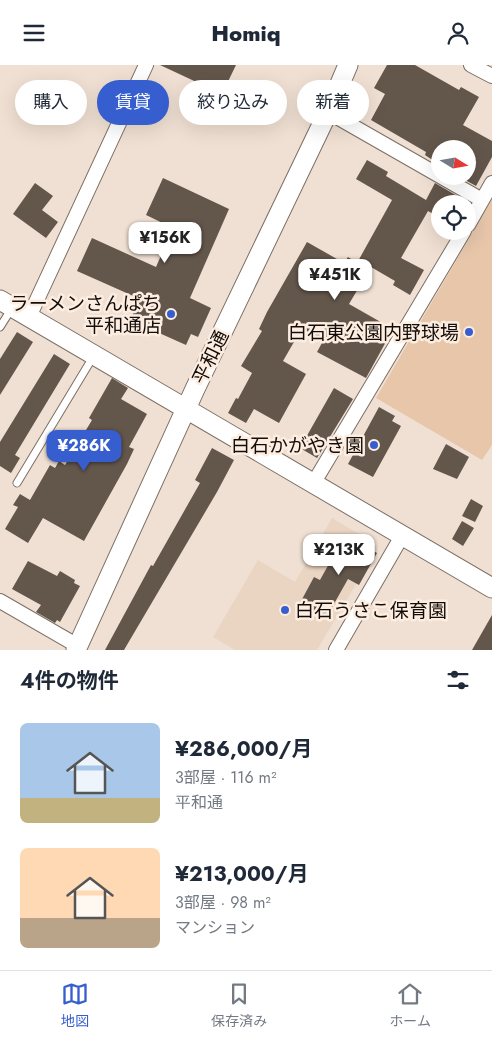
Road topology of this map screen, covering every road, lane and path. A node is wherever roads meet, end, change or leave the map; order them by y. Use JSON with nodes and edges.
{"nodes":[{"id":1,"x":146,"y":65,"type":"edge"},
{"id":2,"x":348,"y":65,"type":"edge"},
{"id":3,"x":470,"y":65,"type":"edge"},
{"id":4,"x":492,"y":76,"type":"edge"},
{"id":5,"x":342,"y":80,"type":"edge"},
{"id":6,"x":322,"y":125,"type":"edge"},
{"id":7,"x":350,"y":125,"type":"edge"},
{"id":8,"x":492,"y":183,"type":"edge"},
{"id":9,"x":482,"y":201,"type":"junction"},
{"id":10,"x":476,"y":211,"type":"edge"},
{"id":11,"x":459,"y":240,"type":"edge"},
{"id":12,"x":6,"y":304,"type":"edge"},
{"id":13,"x":29,"y":317,"type":"junction"},
{"id":14,"x":0,"y":327,"type":"edge"},
{"id":15,"x":94,"y":356,"type":"junction"},
{"id":16,"x":186,"y":409,"type":"junction"},
{"id":17,"x":17,"y":483,"type":"dead end"},
{"id":18,"x":313,"y":484,"type":"junction"},
{"id":19,"x":402,"y":536,"type":"junction"},
{"id":20,"x":492,"y":588,"type":"edge"},
{"id":21,"x":0,"y":601,"type":"edge"},
{"id":22,"x":77,"y":648,"type":"edge"},
{"id":23,"x":336,"y":650,"type":"edge"}],
"edges":[{"from":1,"to":13,"type":"street"},
{"from":2,"to":5,"type":"street","name":"平和通"},
{"from":3,"to":4,"type":"street"},
{"from":6,"to":16,"type":"street","name":"平和通"},
{"from":7,"to":9,"type":"street"},
{"from":8,"to":9,"type":"street"},
{"from":9,"to":10,"type":"street"},
{"from":11,"to":18,"type":"street"},
{"from":12,"to":13,"type":"street"},
{"from":12,"to":14,"type":"lane"},
{"from":13,"to":15,"type":"street"},
{"from":15,"to":16,"type":"street"},
{"from":15,"to":17,"type":"lane"},
{"from":16,"to":18,"type":"street"},
{"from":16,"to":22,"type":"street","name":"平和通"},
{"from":18,"to":19,"type":"street"},
{"from":19,"to":20,"type":"street"},
{"from":19,"to":23,"type":"street"},
{"from":21,"to":22,"type":"street"}]}
